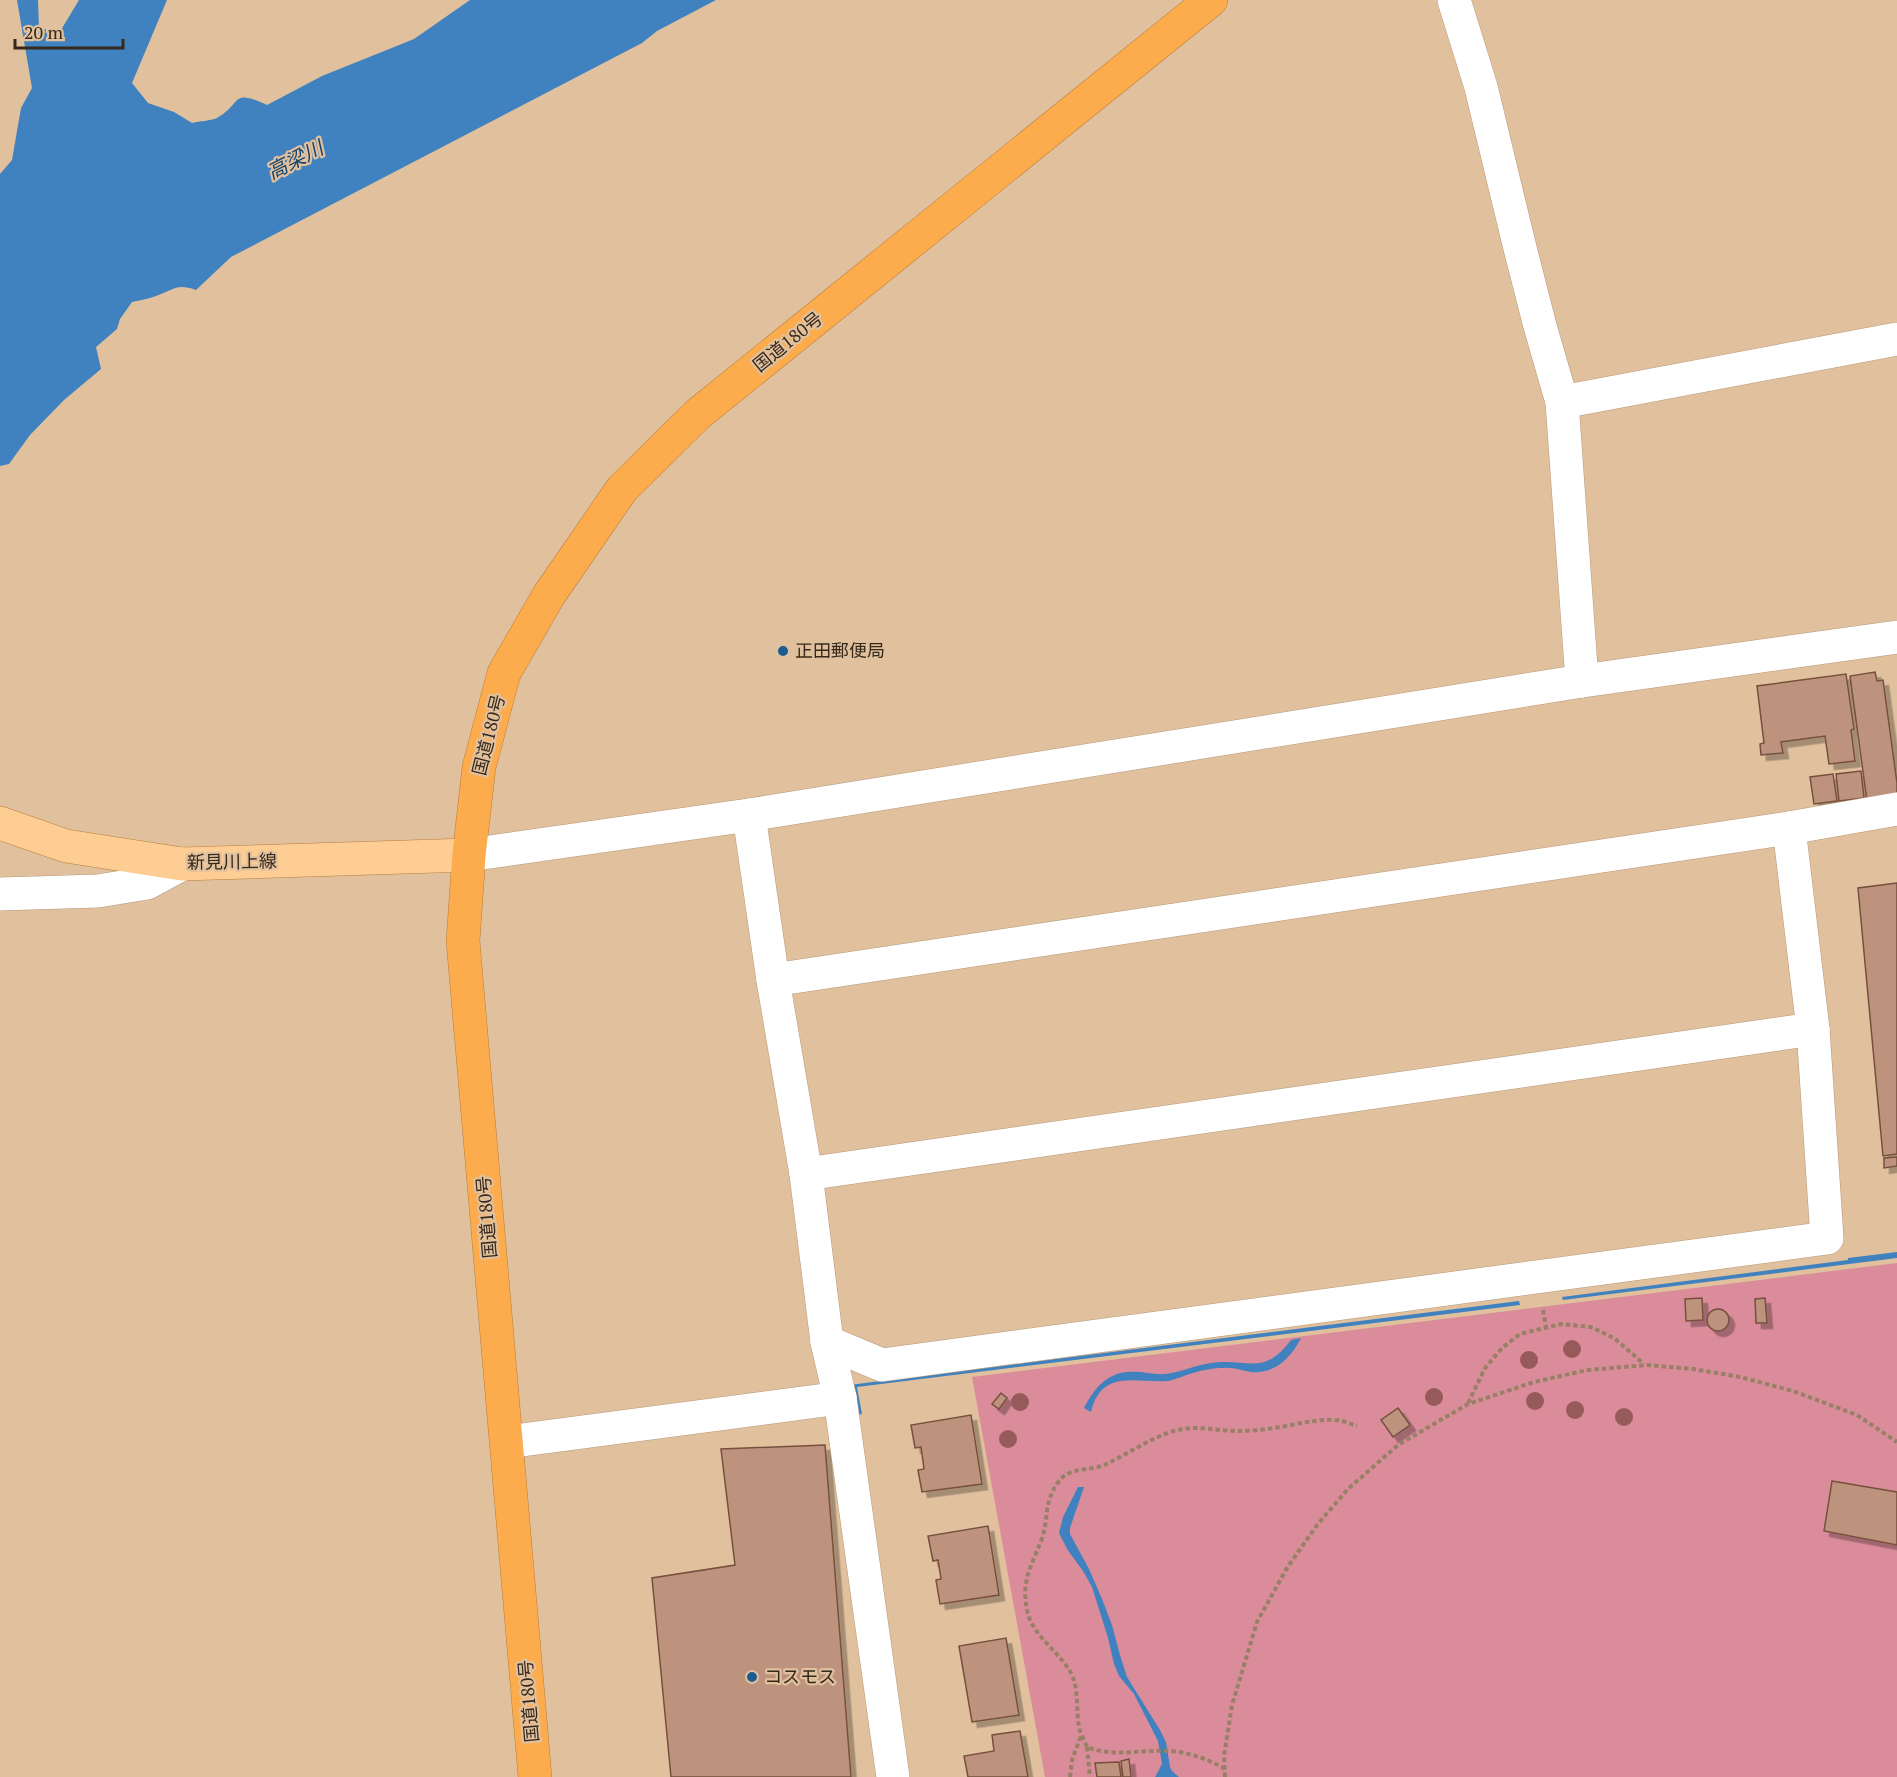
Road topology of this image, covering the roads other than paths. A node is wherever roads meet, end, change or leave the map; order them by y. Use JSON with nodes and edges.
{"nodes":[{"id":1,"x":1211,"y":0,"type":"edge"},
{"id":2,"x":1454,"y":0,"type":"edge"},
{"id":3,"x":1897,"y":339,"type":"edge"},
{"id":4,"x":1562,"y":402,"type":"junction"},
{"id":5,"x":1897,"y":637,"type":"edge"},
{"id":6,"x":1582,"y":681,"type":"junction"},
{"id":7,"x":1897,"y":809,"type":"edge"},
{"id":8,"x":749,"y":815,"type":"junction"},
{"id":9,"x":0,"y":823,"type":"edge"},
{"id":10,"x":1789,"y":828,"type":"junction"},
{"id":11,"x":469,"y":855,"type":"junction"},
{"id":12,"x":182,"y":864,"type":"junction"},
{"id":13,"x":0,"y":894,"type":"edge"},
{"id":14,"x":773,"y":980,"type":"junction"},
{"id":15,"x":1813,"y":1029,"type":"junction"},
{"id":16,"x":806,"y":1174,"type":"junction"},
{"id":17,"x":827,"y":1341,"type":"junction"},
{"id":18,"x":840,"y":1398,"type":"junction"},
{"id":19,"x":507,"y":1442,"type":"junction"},
{"id":20,"x":535,"y":1777,"type":"edge"},
{"id":21,"x":893,"y":1777,"type":"edge"}],
"edges":[{"from":1,"to":11,"type":"highway","name":"国道180号"},
{"from":2,"to":4,"type":"street"},
{"from":3,"to":4,"type":"street"},
{"from":4,"to":6,"type":"street"},
{"from":5,"to":6,"type":"street"},
{"from":6,"to":8,"type":"street"},
{"from":7,"to":10,"type":"street"},
{"from":8,"to":11,"type":"street"},
{"from":8,"to":14,"type":"street"},
{"from":9,"to":12,"type":"main road","name":"新見川上線"},
{"from":10,"to":14,"type":"street"},
{"from":10,"to":15,"type":"street"},
{"from":11,"to":12,"type":"main road","name":"新見川上線"},
{"from":11,"to":19,"type":"highway","name":"国道180号"},
{"from":12,"to":13,"type":"street"},
{"from":14,"to":16,"type":"street"},
{"from":15,"to":16,"type":"street"},
{"from":15,"to":17,"type":"street"},
{"from":16,"to":17,"type":"street"},
{"from":17,"to":18,"type":"street"},
{"from":18,"to":19,"type":"street"},
{"from":18,"to":21,"type":"street"},
{"from":19,"to":20,"type":"highway","name":"国道180号"}]}
